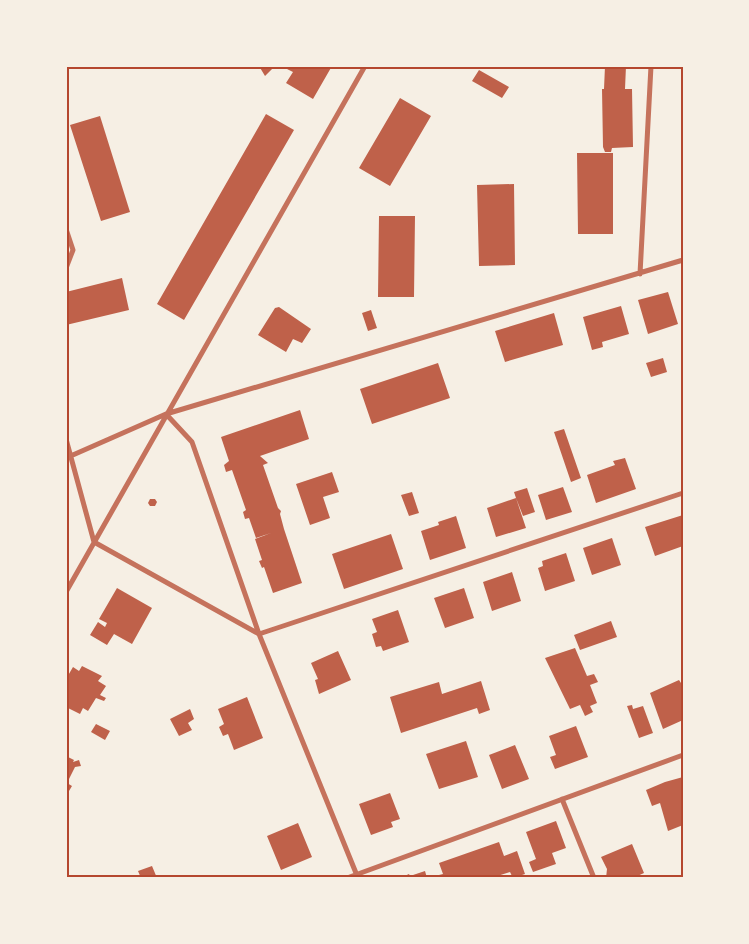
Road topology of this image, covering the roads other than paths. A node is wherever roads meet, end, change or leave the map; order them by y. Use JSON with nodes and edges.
{"nodes":[{"id":1,"x":365,"y":66,"type":"edge"},
{"id":2,"x":651,"y":66,"type":"edge"},
{"id":3,"x":66,"y":229,"type":"edge"},
{"id":4,"x":683,"y":260,"type":"edge"},
{"id":5,"x":66,"y":268,"type":"edge"},
{"id":6,"x":640,"y":274,"type":"junction"},
{"id":7,"x":166,"y":414,"type":"junction"},
{"id":8,"x":66,"y":439,"type":"edge"},
{"id":9,"x":69,"y":458,"type":"edge"},
{"id":10,"x":683,"y":494,"type":"edge"},
{"id":11,"x":94,"y":542,"type":"junction"},
{"id":12,"x":66,"y":592,"type":"edge"},
{"id":13,"x":259,"y":634,"type":"junction"},
{"id":14,"x":683,"y":755,"type":"edge"},
{"id":15,"x":562,"y":799,"type":"junction"},
{"id":16,"x":357,"y":876,"type":"edge"},
{"id":17,"x":347,"y":878,"type":"edge"},
{"id":18,"x":594,"y":878,"type":"edge"}],
"edges":[{"from":1,"to":7,"type":"street"},
{"from":2,"to":6,"type":"street"},
{"from":3,"to":5,"type":"street"},
{"from":4,"to":6,"type":"street"},
{"from":6,"to":7,"type":"street"},
{"from":7,"to":9,"type":"street"},
{"from":7,"to":11,"type":"street"},
{"from":7,"to":13,"type":"street"},
{"from":8,"to":9,"type":"street"},
{"from":9,"to":11,"type":"street"},
{"from":10,"to":13,"type":"street"},
{"from":11,"to":12,"type":"street"},
{"from":11,"to":13,"type":"street"},
{"from":13,"to":16,"type":"street"},
{"from":14,"to":15,"type":"street"},
{"from":15,"to":16,"type":"street"},
{"from":15,"to":18,"type":"street"},
{"from":16,"to":17,"type":"street"}]}
